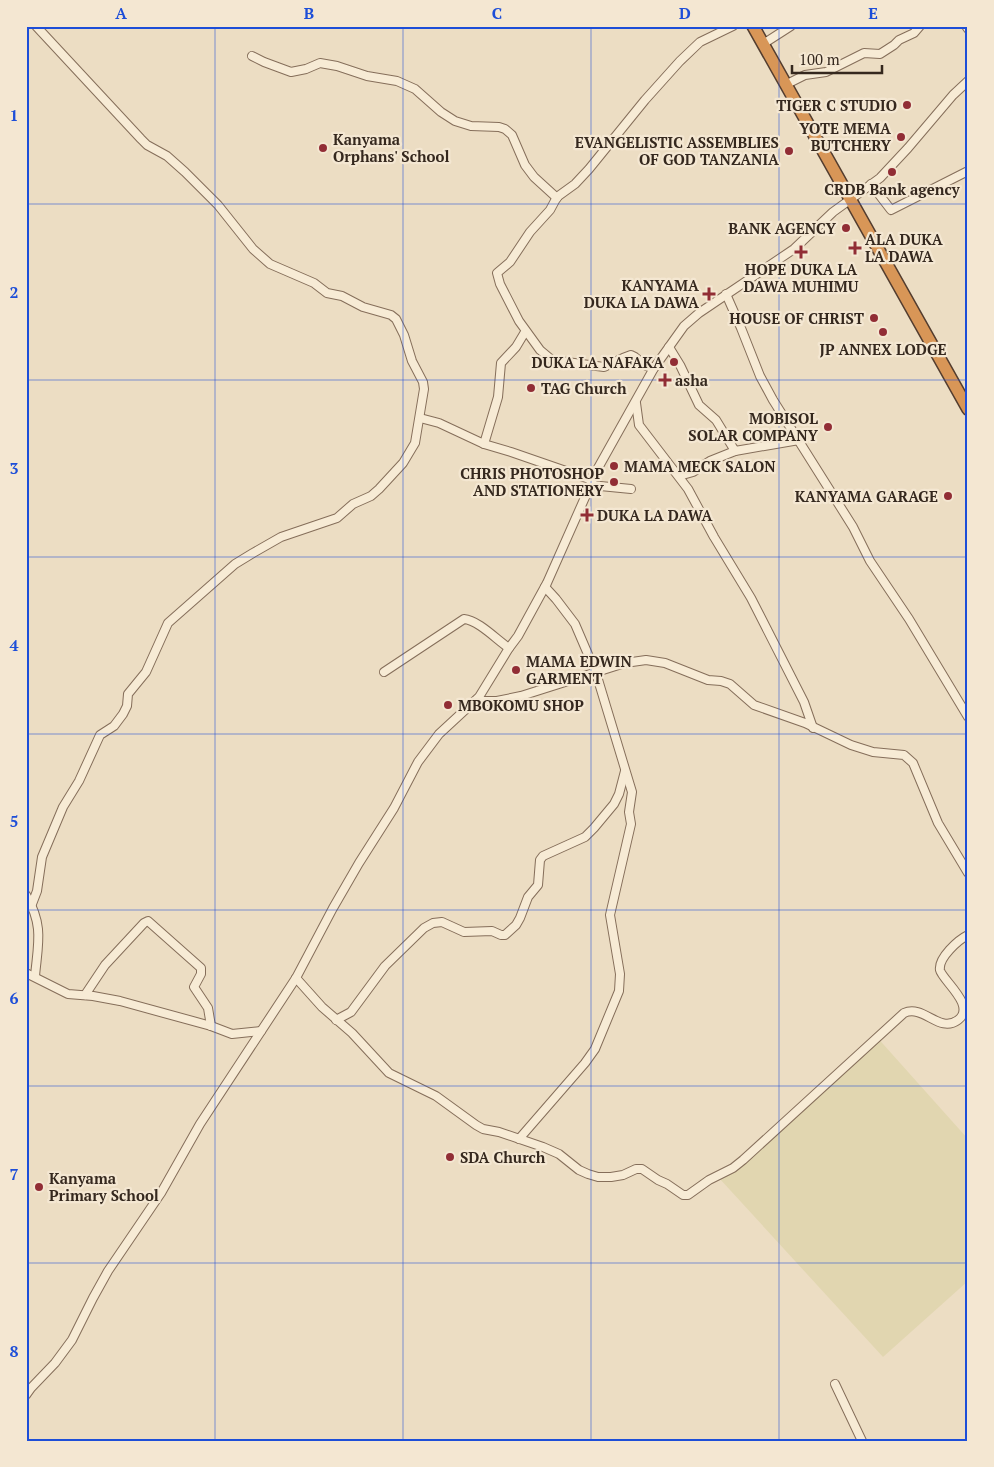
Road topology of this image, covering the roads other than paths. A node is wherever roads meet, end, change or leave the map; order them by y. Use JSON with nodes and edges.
{"nodes":[{"id":1,"x":36,"y":26,"type":"edge"},
{"id":2,"x":732,"y":26,"type":"edge"},
{"id":3,"x":753,"y":26,"type":"edge"},
{"id":4,"x":791,"y":26,"type":"edge"},
{"id":5,"x":920,"y":26,"type":"edge"},
{"id":6,"x":763,"y":44,"type":"junction"},
{"id":7,"x":252,"y":56,"type":"dead end"},
{"id":8,"x":968,"y":81,"type":"edge"},
{"id":9,"x":787,"y":84,"type":"junction"},
{"id":10,"x":968,"y":171,"type":"edge"},
{"id":11,"x":871,"y":184,"type":"junction"},
{"id":12,"x":557,"y":198,"type":"junction"},
{"id":13,"x":850,"y":198,"type":"junction"},
{"id":14,"x":726,"y":294,"type":"junction"},
{"id":15,"x":526,"y":332,"type":"junction"},
{"id":16,"x":669,"y":347,"type":"junction"},
{"id":17,"x":654,"y":368,"type":"junction"},
{"id":18,"x":636,"y":403,"type":"junction"},
{"id":19,"x":968,"y":409,"type":"edge"},
{"id":20,"x":420,"y":418,"type":"junction"},
{"id":21,"x":799,"y":440,"type":"junction"},
{"id":22,"x":484,"y":444,"type":"junction"},
{"id":23,"x":735,"y":451,"type":"junction"},
{"id":24,"x":679,"y":476,"type":"junction"},
{"id":25,"x":591,"y":483,"type":"junction"},
{"id":26,"x":632,"y":490,"type":"dead end"},
{"id":27,"x":544,"y":587,"type":"junction"},
{"id":28,"x":509,"y":648,"type":"junction"},
{"id":29,"x":384,"y":672,"type":"dead end"},
{"id":30,"x":596,"y":672,"type":"junction"},
{"id":31,"x":475,"y":701,"type":"junction"},
{"id":32,"x":968,"y":717,"type":"edge"},
{"id":33,"x":813,"y":728,"type":"junction"},
{"id":34,"x":625,"y":769,"type":"junction"},
{"id":35,"x":968,"y":873,"type":"edge"},
{"id":36,"x":26,"y":895,"type":"edge"},
{"id":37,"x":32,"y":904,"type":"junction"},
{"id":38,"x":968,"y":935,"type":"edge"},
{"id":39,"x":26,"y":973,"type":"edge"},
{"id":40,"x":35,"y":976,"type":"junction"},
{"id":41,"x":296,"y":978,"type":"junction"},
{"id":42,"x":86,"y":994,"type":"junction"},
{"id":43,"x":336,"y":1020,"type":"junction"},
{"id":44,"x":211,"y":1026,"type":"junction"},
{"id":45,"x":261,"y":1032,"type":"junction"},
{"id":46,"x":519,"y":1139,"type":"junction"},
{"id":47,"x":835,"y":1384,"type":"dead end"},
{"id":48,"x":26,"y":1395,"type":"edge"},
{"id":49,"x":862,"y":1441,"type":"edge"}],
"edges":[{"from":1,"to":20,"type":"street"},
{"from":2,"to":12,"type":"street"},
{"from":3,"to":6,"type":"highway"},
{"from":4,"to":6,"type":"street"},
{"from":5,"to":9,"type":"street"},
{"from":6,"to":9,"type":"highway"},
{"from":7,"to":12,"type":"street"},
{"from":8,"to":11,"type":"street"},
{"from":9,"to":13,"type":"highway"},
{"from":10,"to":11,"type":"street"},
{"from":11,"to":13,"type":"street"},
{"from":12,"to":15,"type":"street"},
{"from":13,"to":14,"type":"street"},
{"from":13,"to":19,"type":"highway"},
{"from":14,"to":16,"type":"street"},
{"from":14,"to":21,"type":"street"},
{"from":15,"to":17,"type":"street"},
{"from":15,"to":22,"type":"street"},
{"from":16,"to":17,"type":"street"},
{"from":16,"to":23,"type":"street"},
{"from":17,"to":18,"type":"street"},
{"from":18,"to":24,"type":"street"},
{"from":18,"to":25,"type":"street"},
{"from":20,"to":22,"type":"street"},
{"from":20,"to":37,"type":"street"},
{"from":21,"to":23,"type":"street"},
{"from":21,"to":32,"type":"street"},
{"from":22,"to":25,"type":"street"},
{"from":23,"to":24,"type":"street"},
{"from":24,"to":33,"type":"street"},
{"from":25,"to":26,"type":"street"},
{"from":25,"to":27,"type":"street"},
{"from":27,"to":28,"type":"street"},
{"from":27,"to":30,"type":"street"},
{"from":28,"to":29,"type":"street"},
{"from":28,"to":31,"type":"street"},
{"from":30,"to":31,"type":"street"},
{"from":30,"to":33,"type":"street"},
{"from":30,"to":34,"type":"street"},
{"from":31,"to":41,"type":"street"},
{"from":33,"to":35,"type":"street"},
{"from":34,"to":43,"type":"street"},
{"from":34,"to":46,"type":"street"},
{"from":36,"to":37,"type":"street"},
{"from":37,"to":40,"type":"street"},
{"from":38,"to":46,"type":"street"},
{"from":39,"to":40,"type":"street"},
{"from":40,"to":42,"type":"street"},
{"from":41,"to":43,"type":"street"},
{"from":41,"to":45,"type":"street"},
{"from":42,"to":44,"type":"street"},
{"from":42,"to":44,"type":"street"},
{"from":43,"to":46,"type":"street"},
{"from":44,"to":45,"type":"street"},
{"from":45,"to":48,"type":"street"},
{"from":47,"to":49,"type":"street"}]}
